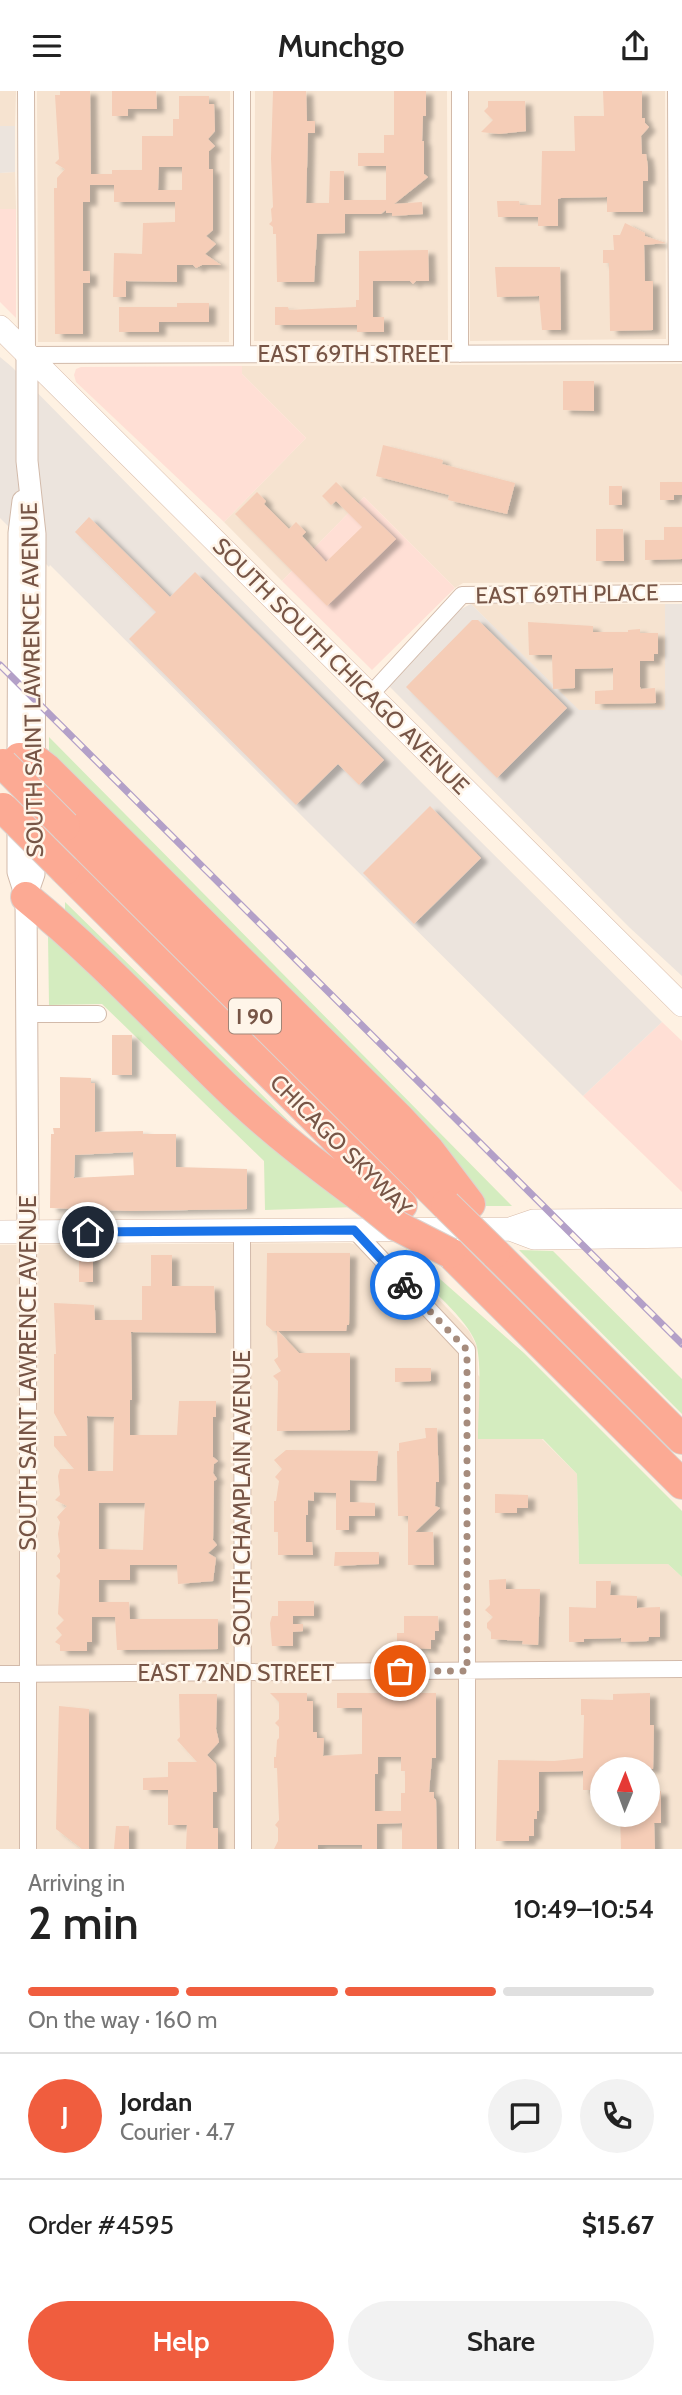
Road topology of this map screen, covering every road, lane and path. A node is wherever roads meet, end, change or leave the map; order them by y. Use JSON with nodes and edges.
{"nodes":[{"id":1,"x":26,"y":91,"type":"edge"},
{"id":2,"x":242,"y":91,"type":"edge"},
{"id":3,"x":460,"y":91,"type":"edge"},
{"id":4,"x":676,"y":91,"type":"edge"},
{"id":5,"x":0,"y":327,"type":"edge"},
{"id":6,"x":679,"y":353,"type":"edge"},
{"id":7,"x":242,"y":354,"type":"junction"},
{"id":8,"x":460,"y":354,"type":"junction"},
{"id":9,"x":27,"y":355,"type":"junction"},
{"id":10,"x":682,"y":593,"type":"edge"},
{"id":11,"x":370,"y":695,"type":"junction"},
{"id":12,"x":14,"y":760,"type":"edge"},
{"id":13,"x":2,"y":806,"type":"edge"},
{"id":14,"x":0,"y":871,"type":"edge"},
{"id":15,"x":26,"y":897,"type":"junction"},
{"id":16,"x":682,"y":1005,"type":"edge"},
{"id":17,"x":27,"y":1014,"type":"junction"},
{"id":18,"x":98,"y":1014,"type":"dead end"},
{"id":19,"x":458,"y":1205,"type":"junction"},
{"id":20,"x":682,"y":1220,"type":"edge"},
{"id":21,"x":354,"y":1230,"type":"junction"},
{"id":22,"x":242,"y":1231,"type":"junction"},
{"id":23,"x":0,"y":1232,"type":"edge"},
{"id":24,"x":28,"y":1232,"type":"junction"},
{"id":25,"x":682,"y":1236,"type":"edge"},
{"id":26,"x":502,"y":1241,"type":"junction"},
{"id":27,"x":450,"y":1253,"type":"junction"},
{"id":28,"x":682,"y":1439,"type":"edge"},
{"id":29,"x":682,"y":1484,"type":"edge"},
{"id":30,"x":682,"y":1669,"type":"edge"},
{"id":31,"x":467,"y":1671,"type":"junction"},
{"id":32,"x":243,"y":1673,"type":"junction"},
{"id":33,"x":0,"y":1674,"type":"edge"},
{"id":34,"x":28,"y":1674,"type":"junction"},
{"id":35,"x":28,"y":1849,"type":"edge"},
{"id":36,"x":243,"y":1849,"type":"edge"},
{"id":37,"x":467,"y":1849,"type":"edge"}],
"edges":[{"from":1,"to":9,"type":"street","name":"SOUTH SAINT LAWRENCE AVENUE"},
{"from":2,"to":7,"type":"street"},
{"from":3,"to":8,"type":"street"},
{"from":4,"to":6,"type":"street"},
{"from":5,"to":9,"type":"main road","name":"SOUTH SOUTH CHICAGO AVENUE"},
{"from":6,"to":8,"type":"street","name":"EAST 69TH STREET"},
{"from":7,"to":8,"type":"street","name":"EAST 69TH STREET"},
{"from":7,"to":9,"type":"street","name":"EAST 69TH STREET"},
{"from":9,"to":11,"type":"main road","name":"SOUTH SOUTH CHICAGO AVENUE"},
{"from":9,"to":12,"type":"street","name":"SOUTH SAINT LAWRENCE AVENUE"},
{"from":10,"to":11,"type":"street","name":"EAST 69TH PLACE"},
{"from":11,"to":16,"type":"main road","name":"SOUTH SOUTH CHICAGO AVENUE"},
{"from":12,"to":15,"type":"street","name":"SOUTH SAINT LAWRENCE AVENUE"},
{"from":12,"to":19,"type":"highway","name":"CHICAGO SKYWAY","number":"I 90","bridge":true},
{"from":12,"to":19,"type":"highway"},
{"from":13,"to":27,"type":"highway","name":"CHICAGO SKYWAY","number":"I 90","bridge":true},
{"from":14,"to":15,"type":"street"},
{"from":15,"to":17,"type":"street","name":"SOUTH SAINT LAWRENCE AVENUE"},
{"from":15,"to":27,"type":"highway","bridge":true},
{"from":17,"to":18,"type":"street"},
{"from":17,"to":24,"type":"street","name":"SOUTH SAINT LAWRENCE AVENUE"},
{"from":19,"to":26,"type":"highway"},
{"from":20,"to":26,"type":"main road"},
{"from":21,"to":22,"type":"main road"},
{"from":21,"to":26,"type":"main road"},
{"from":21,"to":31,"type":"street"},
{"from":22,"to":24,"type":"main road"},
{"from":22,"to":32,"type":"street","name":"SOUTH CHAMPLAIN AVENUE"},
{"from":23,"to":24,"type":"main road"},
{"from":24,"to":34,"type":"street","name":"SOUTH SAINT LAWRENCE AVENUE"},
{"from":25,"to":26,"type":"main road"},
{"from":26,"to":28,"type":"highway"},
{"from":27,"to":29,"type":"highway","name":"CHICAGO SKYWAY","number":"I 90"},
{"from":30,"to":31,"type":"street","name":"EAST 72ND STREET"},
{"from":31,"to":32,"type":"street","name":"EAST 72ND STREET"},
{"from":31,"to":37,"type":"street"},
{"from":32,"to":34,"type":"street","name":"EAST 72ND STREET"},
{"from":32,"to":36,"type":"street","name":"SOUTH CHAMPLAIN AVENUE"},
{"from":33,"to":34,"type":"street","name":"EAST 72ND STREET"},
{"from":34,"to":35,"type":"street","name":"SOUTH SAINT LAWRENCE AVENUE"}]}
